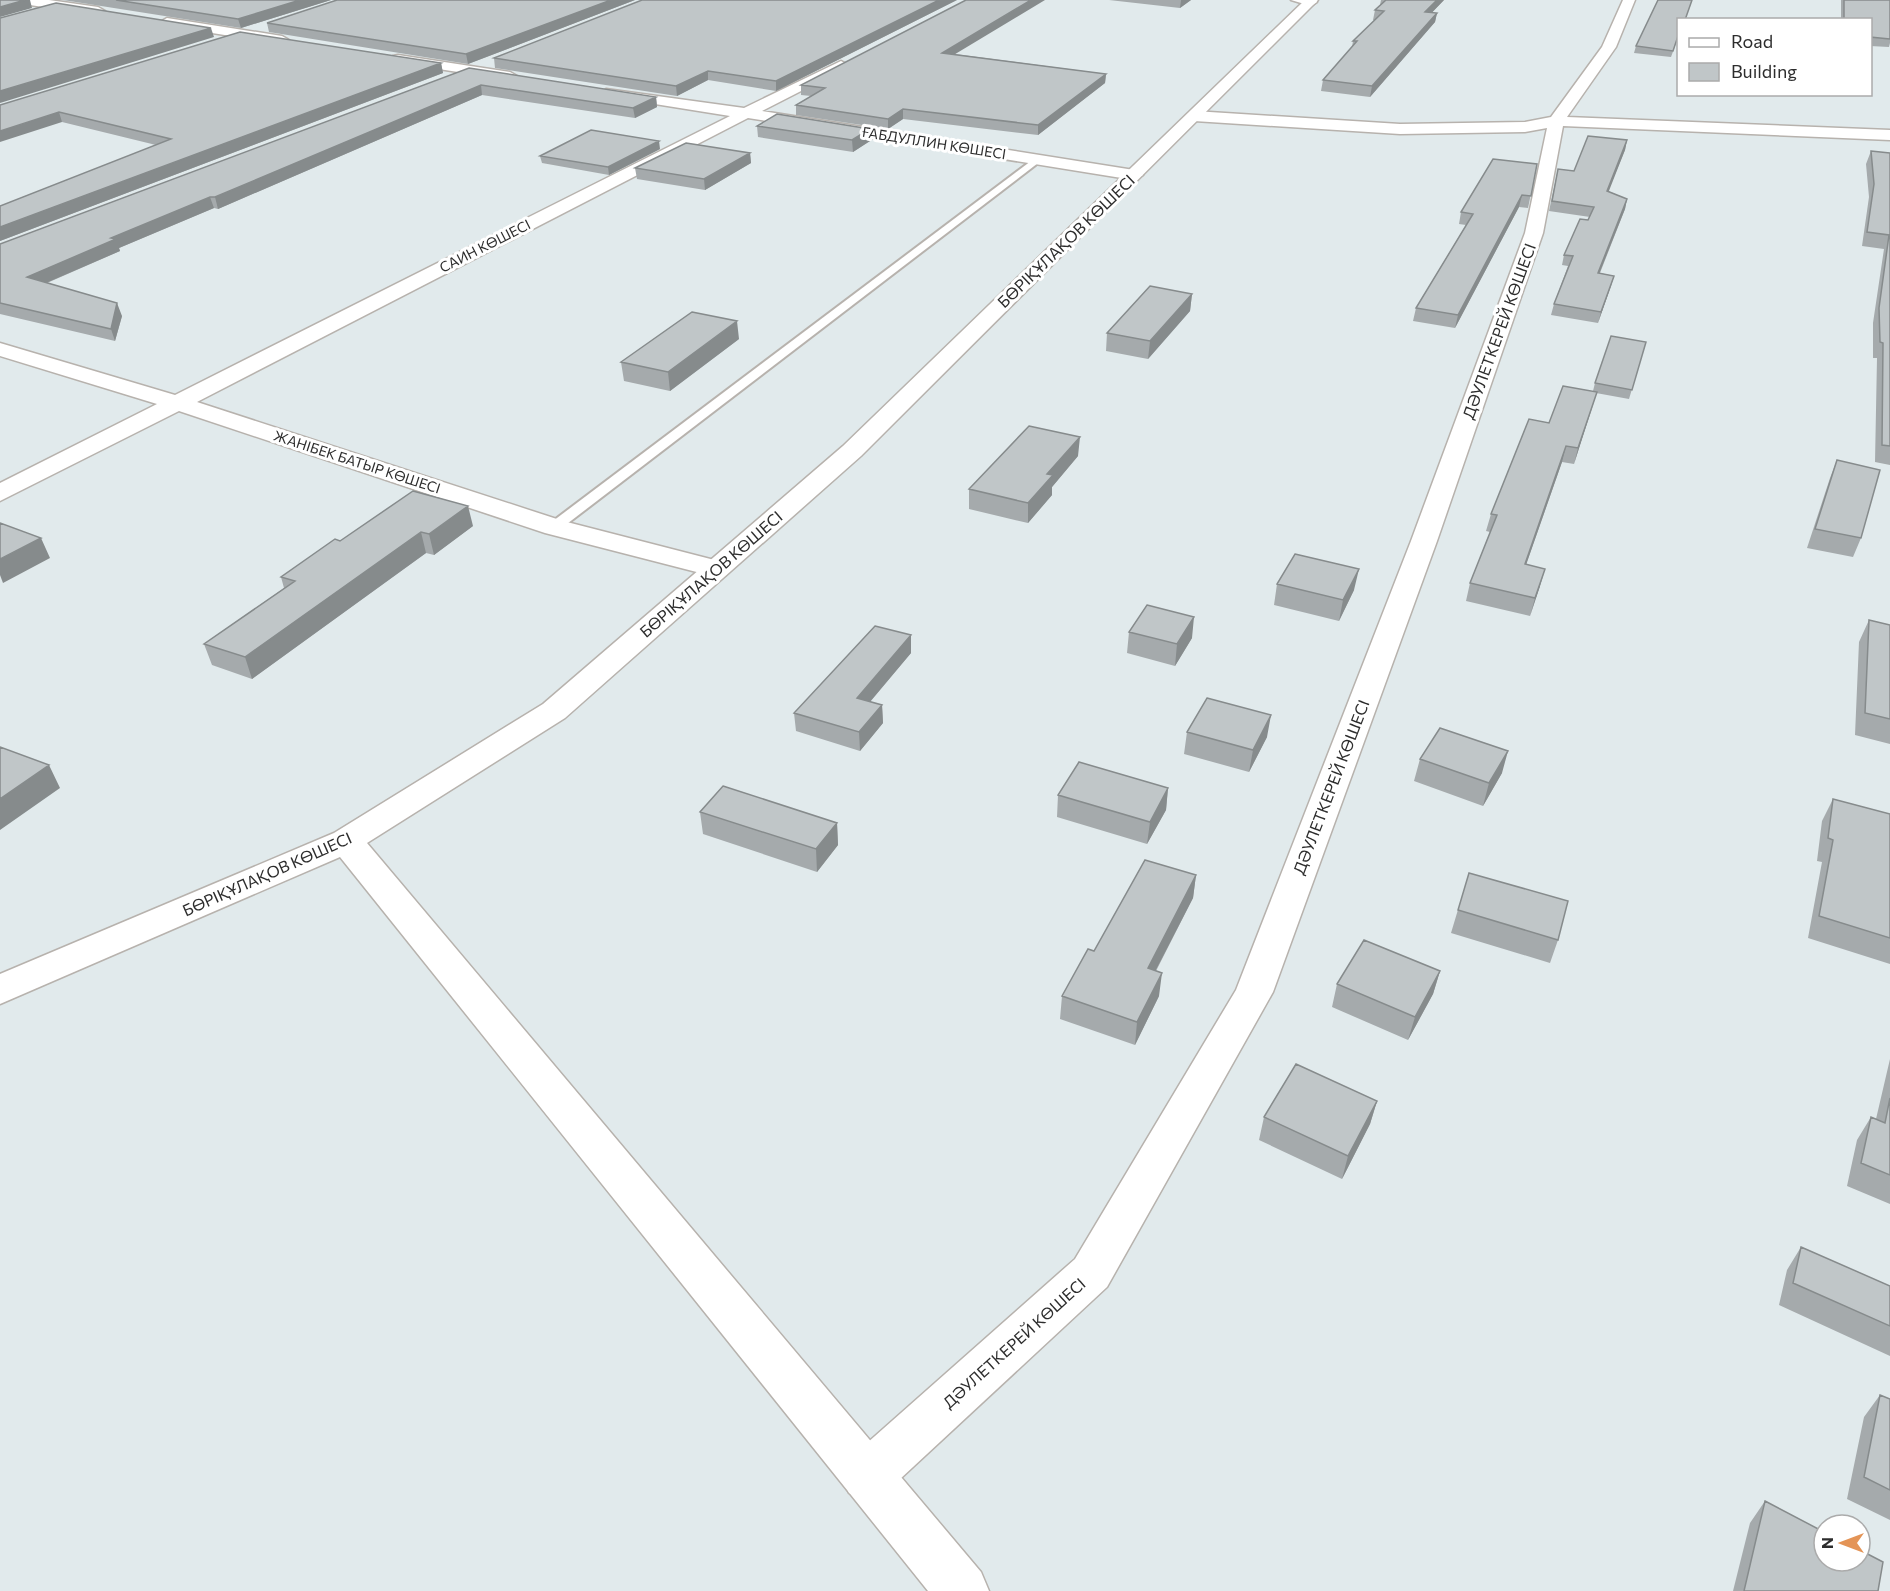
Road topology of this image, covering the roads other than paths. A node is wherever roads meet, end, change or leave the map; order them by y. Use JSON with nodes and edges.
{"nodes":[{"id":1,"x":23,"y":0,"type":"edge"},
{"id":2,"x":84,"y":0,"type":"edge"},
{"id":3,"x":1629,"y":0,"type":"edge"},
{"id":4,"x":1307,"y":1,"type":"edge"},
{"id":5,"x":63,"y":6,"type":"junction"},
{"id":6,"x":108,"y":13,"type":"edge"},
{"id":7,"x":32,"y":14,"type":"edge"},
{"id":8,"x":153,"y":20,"type":"edge"},
{"id":9,"x":276,"y":24,"type":"edge"},
{"id":10,"x":243,"y":34,"type":"junction"},
{"id":11,"x":210,"y":44,"type":"edge"},
{"id":12,"x":302,"y":44,"type":"edge"},
{"id":13,"x":384,"y":57,"type":"edge"},
{"id":14,"x":499,"y":57,"type":"edge"},
{"id":15,"x":858,"y":57,"type":"edge"},
{"id":16,"x":466,"y":70,"type":"junction"},
{"id":17,"x":525,"y":79,"type":"edge"},
{"id":18,"x":433,"y":82,"type":"edge"},
{"id":19,"x":594,"y":90,"type":"edge"},
{"id":20,"x":745,"y":114,"type":"junction"},
{"id":21,"x":1194,"y":116,"type":"junction"},
{"id":22,"x":1556,"y":121,"type":"junction"},
{"id":23,"x":1890,"y":135,"type":"edge"},
{"id":24,"x":1038,"y":160,"type":"junction"},
{"id":25,"x":1134,"y":175,"type":"junction"},
{"id":26,"x":0,"y":349,"type":"edge"},
{"id":27,"x":177,"y":403,"type":"junction"},
{"id":28,"x":0,"y":493,"type":"edge"},
{"id":29,"x":554,"y":527,"type":"junction"},
{"id":30,"x":716,"y":569,"type":"junction"},
{"id":31,"x":346,"y":841,"type":"junction"},
{"id":32,"x":0,"y":990,"type":"edge"},
{"id":33,"x":867,"y":1476,"type":"junction"},
{"id":34,"x":962,"y":1591,"type":"edge"}],
"edges":[{"from":1,"to":5,"type":"street"},
{"from":2,"to":5,"type":"street"},
{"from":3,"to":22,"type":"street","name":"ДӘУЛЕТКЕРЕЙ КӨШЕСІ"},
{"from":4,"to":21,"type":"street","name":"БӨРІҚҰЛАҚОВ КӨШЕСІ"},
{"from":5,"to":6,"type":"street"},
{"from":5,"to":7,"type":"street"},
{"from":8,"to":10,"type":"street"},
{"from":9,"to":10,"type":"street"},
{"from":10,"to":11,"type":"street"},
{"from":10,"to":12,"type":"street"},
{"from":13,"to":16,"type":"street"},
{"from":14,"to":16,"type":"street"},
{"from":15,"to":20,"type":"street","name":"САИН КӨШЕСІ"},
{"from":16,"to":17,"type":"street"},
{"from":16,"to":18,"type":"street"},
{"from":19,"to":20,"type":"street","name":"ҒАБДУЛЛИН КӨШЕСІ"},
{"from":20,"to":24,"type":"street","name":"ҒАБДУЛЛИН КӨШЕСІ"},
{"from":20,"to":27,"type":"street","name":"САИН КӨШЕСІ"},
{"from":21,"to":22,"type":"street"},
{"from":21,"to":25,"type":"street","name":"БӨРІҚҰЛАҚОВ КӨШЕСІ"},
{"from":22,"to":23,"type":"street"},
{"from":22,"to":33,"type":"street","name":"ДӘУЛЕТКЕРЕЙ КӨШЕСІ"},
{"from":24,"to":25,"type":"street","name":"ҒАБДУЛЛИН КӨШЕСІ"},
{"from":24,"to":29,"type":"lane"},
{"from":25,"to":30,"type":"street","name":"БӨРІҚҰЛАҚОВ КӨШЕСІ"},
{"from":26,"to":27,"type":"street","name":"ЖАНІБЕК БАТЫР КӨШЕСІ"},
{"from":27,"to":28,"type":"street","name":"САИН КӨШЕСІ"},
{"from":27,"to":29,"type":"street","name":"ЖАНІБЕК БАТЫР КӨШЕСІ"},
{"from":29,"to":30,"type":"street","name":"ЖАНІБЕК БАТЫР КӨШЕСІ"},
{"from":30,"to":31,"type":"street","name":"БӨРІҚҰЛАҚОВ КӨШЕСІ"},
{"from":31,"to":32,"type":"street","name":"БӨРІҚҰЛАҚОВ КӨШЕСІ"},
{"from":31,"to":33,"type":"street"},
{"from":33,"to":34,"type":"street"}]}
